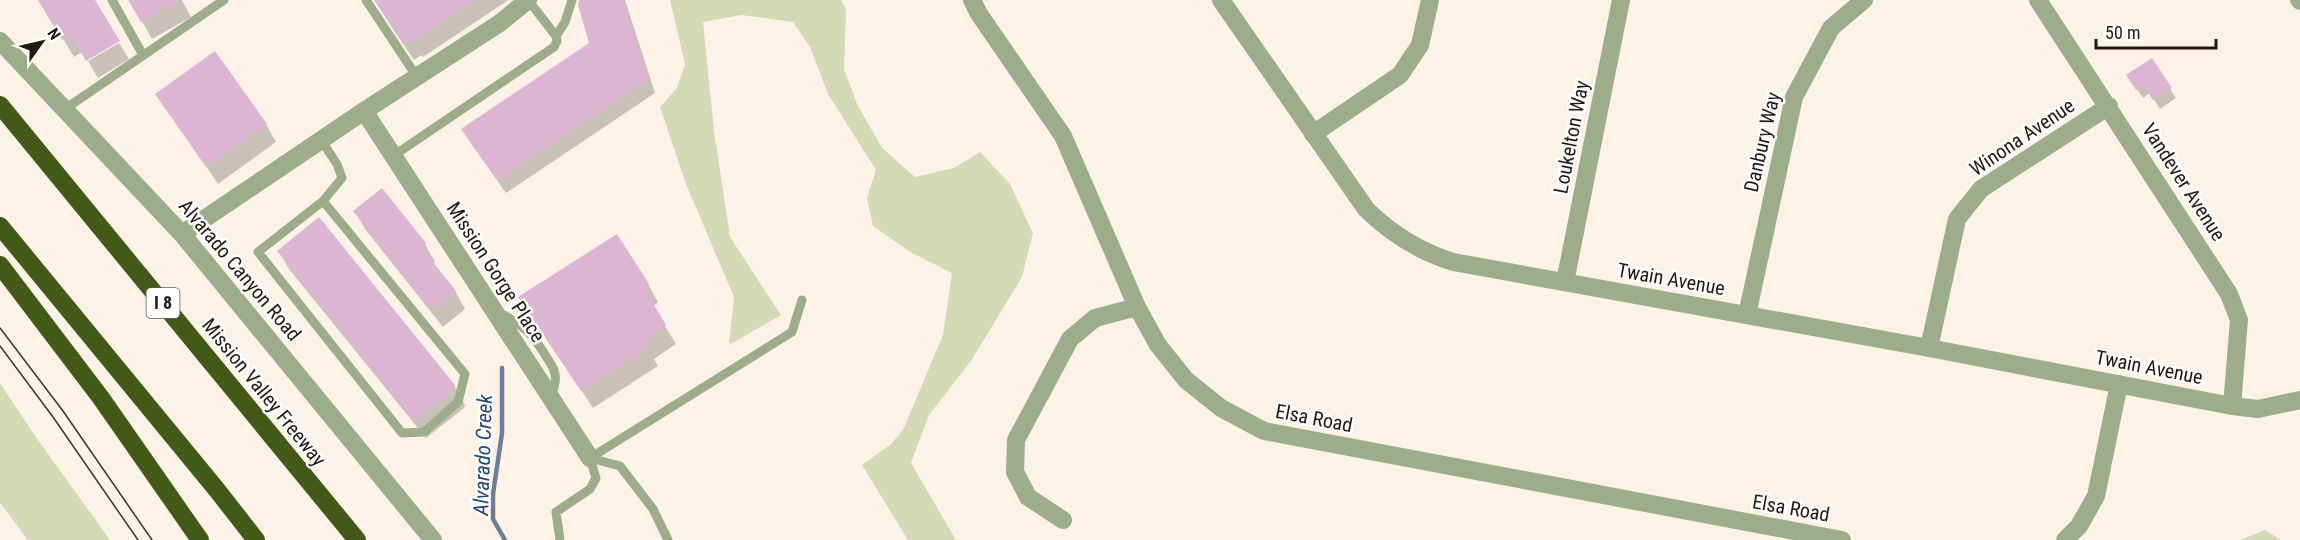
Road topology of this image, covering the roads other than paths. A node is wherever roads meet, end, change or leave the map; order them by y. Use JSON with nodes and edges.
{"nodes":[{"id":1,"x":112,"y":0,"type":"edge"},
{"id":2,"x":224,"y":0,"type":"edge"},
{"id":3,"x":366,"y":0,"type":"edge"},
{"id":4,"x":528,"y":0,"type":"edge"},
{"id":5,"x":572,"y":0,"type":"edge"},
{"id":6,"x":972,"y":0,"type":"edge"},
{"id":7,"x":1221,"y":0,"type":"edge"},
{"id":8,"x":1430,"y":0,"type":"edge"},
{"id":9,"x":1621,"y":0,"type":"edge"},
{"id":10,"x":1864,"y":0,"type":"edge"},
{"id":11,"x":2038,"y":0,"type":"edge"},
{"id":12,"x":556,"y":36,"type":"junction"},
{"id":13,"x":0,"y":42,"type":"edge"},
{"id":14,"x":143,"y":55,"type":"junction"},
{"id":15,"x":417,"y":77,"type":"junction"},
{"id":16,"x":0,"y":105,"type":"edge"},
{"id":17,"x":2109,"y":106,"type":"junction"},
{"id":18,"x":65,"y":109,"type":"junction"},
{"id":19,"x":364,"y":111,"type":"junction"},
{"id":20,"x":1313,"y":134,"type":"junction"},
{"id":21,"x":321,"y":140,"type":"junction"},
{"id":22,"x":393,"y":156,"type":"junction"},
{"id":23,"x":323,"y":201,"type":"junction"},
{"id":24,"x":0,"y":226,"type":"edge"},
{"id":25,"x":182,"y":234,"type":"junction"},
{"id":26,"x":0,"y":265,"type":"edge"},
{"id":27,"x":1565,"y":282,"type":"junction"},
{"id":28,"x":802,"y":300,"type":"dead end"},
{"id":29,"x":1137,"y":307,"type":"junction"},
{"id":30,"x":1747,"y":315,"type":"junction"},
{"id":31,"x":1929,"y":348,"type":"junction"},
{"id":32,"x":2119,"y":384,"type":"junction"},
{"id":33,"x":2300,"y":400,"type":"edge"},
{"id":34,"x":2232,"y":406,"type":"junction"},
{"id":35,"x":590,"y":458,"type":"junction"},
{"id":36,"x":325,"y":502,"type":"junction"},
{"id":37,"x":1063,"y":520,"type":"dead end"},
{"id":38,"x":200,"y":540,"type":"edge"},
{"id":39,"x":256,"y":540,"type":"edge"},
{"id":40,"x":357,"y":540,"type":"edge"},
{"id":41,"x":363,"y":540,"type":"edge"},
{"id":42,"x":433,"y":540,"type":"edge"},
{"id":43,"x":560,"y":540,"type":"edge"},
{"id":44,"x":668,"y":540,"type":"edge"},
{"id":45,"x":1842,"y":540,"type":"edge"},
{"id":46,"x":2065,"y":540,"type":"edge"}],
"edges":[{"from":1,"to":14,"type":"lane"},
{"from":2,"to":14,"type":"lane"},
{"from":3,"to":15,"type":"lane"},
{"from":4,"to":12,"type":"lane"},
{"from":4,"to":15,"type":"street"},
{"from":5,"to":12,"type":"lane"},
{"from":6,"to":29,"type":"street","name":"Elsa Road"},
{"from":7,"to":20,"type":"street","name":"Twain Avenue"},
{"from":8,"to":20,"type":"street"},
{"from":9,"to":27,"type":"street","name":"Loukelton Way"},
{"from":10,"to":30,"type":"street","name":"Danbury Way"},
{"from":11,"to":17,"type":"street","name":"Vandever Avenue"},
{"from":12,"to":22,"type":"lane"},
{"from":13,"to":18,"type":"street","name":"Alvarado Canyon Road"},
{"from":14,"to":18,"type":"lane"},
{"from":15,"to":19,"type":"street"},
{"from":16,"to":36,"type":"highway","name":"Mission Valley Freeway","number":"I 8"},
{"from":17,"to":31,"type":"street","name":"Winona Avenue"},
{"from":17,"to":34,"type":"street","name":"Vandever Avenue"},
{"from":18,"to":25,"type":"street","name":"Alvarado Canyon Road"},
{"from":19,"to":21,"type":"street"},
{"from":19,"to":22,"type":"street","name":"Mission Gorge Place"},
{"from":20,"to":27,"type":"street","name":"Twain Avenue"},
{"from":21,"to":23,"type":"lane"},
{"from":21,"to":25,"type":"street"},
{"from":22,"to":35,"type":"street","name":"Mission Gorge Place"},
{"from":23,"to":23,"type":"lane"},
{"from":24,"to":39,"type":"highway"},
{"from":25,"to":42,"type":"street","name":"Alvarado Canyon Road"},
{"from":26,"to":38,"type":"highway"},
{"from":27,"to":30,"type":"street","name":"Twain Avenue"},
{"from":28,"to":35,"type":"lane"},
{"from":29,"to":37,"type":"street"},
{"from":29,"to":45,"type":"street","name":"Elsa Road"},
{"from":30,"to":31,"type":"street","name":"Twain Avenue"},
{"from":31,"to":32,"type":"street","name":"Twain Avenue"},
{"from":32,"to":34,"type":"street","name":"Twain Avenue"},
{"from":32,"to":46,"type":"street"},
{"from":33,"to":34,"type":"street","name":"Twain Avenue"},
{"from":35,"to":43,"type":"lane"},
{"from":35,"to":44,"type":"lane"},
{"from":36,"to":40,"type":"highway","name":"Mission Valley Freeway","number":"I 8"},
{"from":36,"to":41,"type":"highway"}]}
